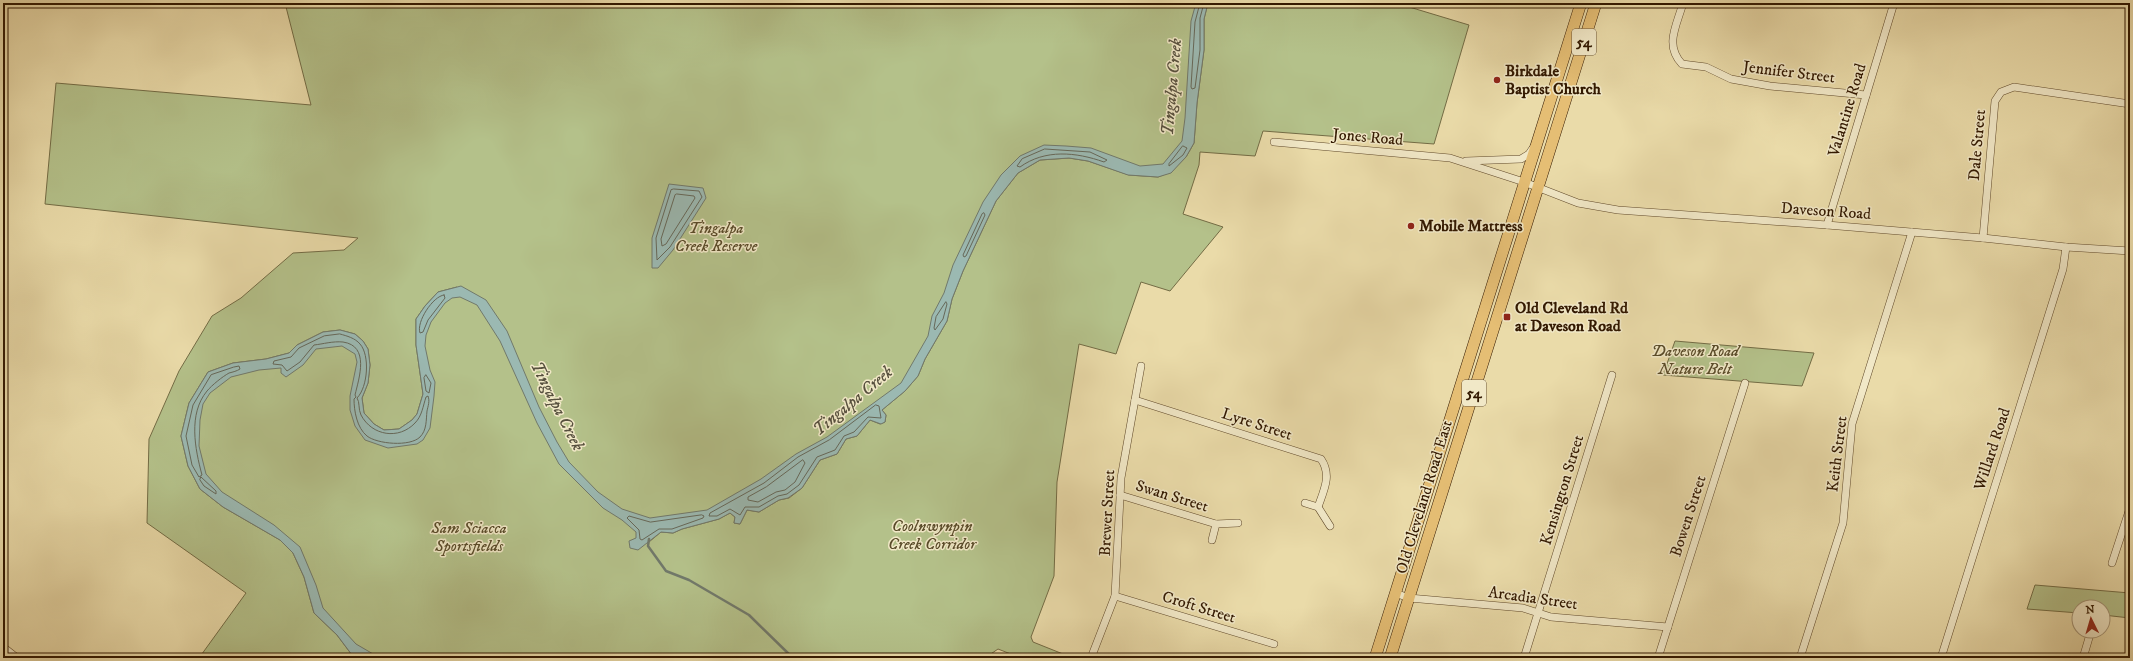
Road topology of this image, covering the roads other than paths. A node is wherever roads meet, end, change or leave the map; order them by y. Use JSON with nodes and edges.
{"nodes":[{"id":1,"x":1581,"y":3,"type":"edge"},
{"id":2,"x":1596,"y":3,"type":"edge"},
{"id":3,"x":1683,"y":3,"type":"edge"},
{"id":4,"x":1894,"y":3,"type":"edge"},
{"id":5,"x":1866,"y":94,"type":"junction"},
{"id":6,"x":2130,"y":104,"type":"edge"},
{"id":7,"x":1274,"y":142,"type":"dead end"},
{"id":8,"x":1537,"y":143,"type":"junction"},
{"id":9,"x":1460,"y":161,"type":"junction"},
{"id":10,"x":1524,"y":182,"type":"junction"},
{"id":11,"x":1538,"y":189,"type":"junction"},
{"id":12,"x":1827,"y":225,"type":"junction"},
{"id":13,"x":1912,"y":232,"type":"junction"},
{"id":14,"x":1983,"y":238,"type":"junction"},
{"id":15,"x":2066,"y":247,"type":"junction"},
{"id":16,"x":2130,"y":251,"type":"edge"},
{"id":17,"x":1141,"y":366,"type":"dead end"},
{"id":18,"x":1612,"y":375,"type":"dead end"},
{"id":19,"x":1745,"y":382,"type":"dead end"},
{"id":20,"x":1135,"y":400,"type":"junction"},
{"id":21,"x":1120,"y":495,"type":"junction"},
{"id":22,"x":1305,"y":503,"type":"dead end"},
{"id":23,"x":1318,"y":507,"type":"junction"},
{"id":24,"x":2130,"y":508,"type":"edge"},
{"id":25,"x":1238,"y":523,"type":"dead end"},
{"id":26,"x":1216,"y":524,"type":"junction"},
{"id":27,"x":1330,"y":526,"type":"dead end"},
{"id":28,"x":1212,"y":540,"type":"dead end"},
{"id":29,"x":2112,"y":563,"type":"dead end"},
{"id":30,"x":1395,"y":594,"type":"junction"},
{"id":31,"x":1115,"y":596,"type":"junction"},
{"id":32,"x":1409,"y":598,"type":"junction"},
{"id":33,"x":1539,"y":613,"type":"junction"},
{"id":34,"x":1668,"y":627,"type":"junction"},
{"id":35,"x":2089,"y":639,"type":"edge"},
{"id":36,"x":1274,"y":644,"type":"dead end"},
{"id":37,"x":3,"y":647,"type":"edge"},
{"id":38,"x":17,"y":658,"type":"edge"},
{"id":39,"x":1091,"y":658,"type":"edge"},
{"id":40,"x":1375,"y":658,"type":"edge"},
{"id":41,"x":1390,"y":658,"type":"edge"},
{"id":42,"x":1524,"y":658,"type":"edge"},
{"id":43,"x":1658,"y":658,"type":"edge"},
{"id":44,"x":1800,"y":658,"type":"edge"},
{"id":45,"x":1941,"y":658,"type":"edge"},
{"id":46,"x":2083,"y":658,"type":"edge"}],
"edges":[{"from":1,"to":8,"type":"main road","name":"Old Cleveland Road East","number":"54"},
{"from":2,"to":11,"type":"main road","name":"Old Cleveland Road East","number":"54"},
{"from":3,"to":5,"type":"street","name":"Jennifer Street"},
{"from":4,"to":5,"type":"street","name":"Valantine Road"},
{"from":5,"to":12,"type":"street","name":"Valantine Road"},
{"from":6,"to":14,"type":"street","name":"Dale Street"},
{"from":7,"to":9,"type":"street","name":"Jones Road"},
{"from":8,"to":9,"type":"street","name":"Jones Road"},
{"from":8,"to":10,"type":"main road","name":"Old Cleveland Road East","number":"54"},
{"from":9,"to":10,"type":"street","name":"Jones Road"},
{"from":10,"to":11,"type":"street","name":"Daveson Road"},
{"from":10,"to":30,"type":"main road","name":"Old Cleveland Road East","number":"54"},
{"from":11,"to":12,"type":"street","name":"Daveson Road"},
{"from":11,"to":32,"type":"main road","name":"Old Cleveland Road East","number":"54"},
{"from":12,"to":13,"type":"street","name":"Daveson Road"},
{"from":13,"to":14,"type":"street","name":"Daveson Road"},
{"from":13,"to":44,"type":"street","name":"Keith Street"},
{"from":14,"to":15,"type":"street","name":"Daveson Road"},
{"from":15,"to":16,"type":"street","name":"Daveson Road"},
{"from":15,"to":45,"type":"street","name":"Willard Road"},
{"from":17,"to":20,"type":"street","name":"Brewer Street"},
{"from":18,"to":33,"type":"street","name":"Kensington Street"},
{"from":19,"to":34,"type":"street","name":"Bowen Street"},
{"from":20,"to":21,"type":"street","name":"Brewer Street"},
{"from":20,"to":23,"type":"street","name":"Lyre Street"},
{"from":21,"to":26,"type":"street","name":"Swan Street"},
{"from":21,"to":31,"type":"street","name":"Brewer Street"},
{"from":22,"to":23,"type":"street"},
{"from":23,"to":27,"type":"street"},
{"from":24,"to":29,"type":"street"},
{"from":25,"to":26,"type":"street","name":"Swan Street"},
{"from":26,"to":28,"type":"street","name":"Swan Street"},
{"from":30,"to":32,"type":"street","name":"Arcadia Street"},
{"from":30,"to":40,"type":"main road","name":"Old Cleveland Road East","number":"54"},
{"from":31,"to":36,"type":"street","name":"Croft Street"},
{"from":31,"to":39,"type":"street","name":"Brewer Street"},
{"from":32,"to":33,"type":"street","name":"Arcadia Street"},
{"from":32,"to":41,"type":"main road","name":"Old Cleveland Road East","number":"54"},
{"from":33,"to":34,"type":"street","name":"Arcadia Street"},
{"from":33,"to":42,"type":"street","name":"Kensington Street"},
{"from":34,"to":43,"type":"street","name":"Bowen Street"},
{"from":35,"to":46,"type":"street"},
{"from":37,"to":38,"type":"street"}]}
